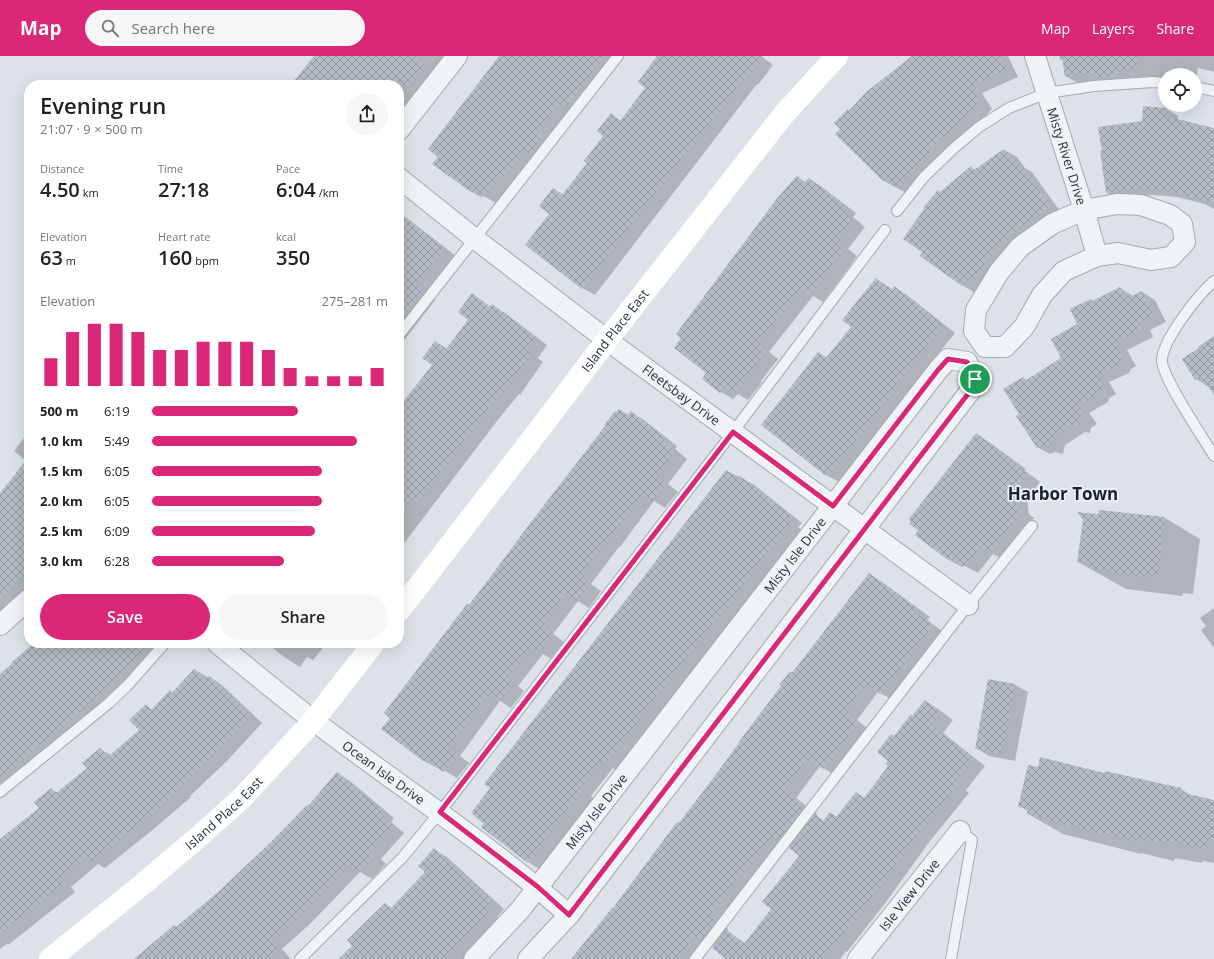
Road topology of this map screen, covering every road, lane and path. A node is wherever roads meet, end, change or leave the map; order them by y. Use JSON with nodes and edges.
{"nodes":[{"id":1,"x":457,"y":56,"type":"edge"},
{"id":2,"x":618,"y":56,"type":"edge"},
{"id":3,"x":837,"y":56,"type":"edge"},
{"id":4,"x":1035,"y":56,"type":"edge"},
{"id":5,"x":1158,"y":82,"type":"edge"},
{"id":6,"x":1202,"y":89,"type":"edge"},
{"id":7,"x":1214,"y":92,"type":"edge"},
{"id":8,"x":1047,"y":93,"type":"junction"},
{"id":9,"x":404,"y":124,"type":"edge"},
{"id":10,"x":404,"y":182,"type":"edge"},
{"id":11,"x":1084,"y":210,"type":"junction"},
{"id":12,"x":897,"y":211,"type":"dead end"},
{"id":13,"x":885,"y":230,"type":"dead end"},
{"id":14,"x":474,"y":238,"type":"junction"},
{"id":15,"x":1097,"y":256,"type":"junction"},
{"id":16,"x":1214,"y":281,"type":"edge"},
{"id":17,"x":404,"y":329,"type":"edge"},
{"id":18,"x":607,"y":340,"type":"junction"},
{"id":19,"x":733,"y":432,"type":"junction"},
{"id":20,"x":1214,"y":456,"type":"edge"},
{"id":21,"x":833,"y":506,"type":"junction"},
{"id":22,"x":1032,"y":526,"type":"dead end"},
{"id":23,"x":865,"y":529,"type":"junction"},
{"id":24,"x":24,"y":603,"type":"edge"},
{"id":25,"x":404,"y":605,"type":"edge"},
{"id":26,"x":968,"y":605,"type":"junction"},
{"id":27,"x":0,"y":625,"type":"edge"},
{"id":28,"x":161,"y":648,"type":"edge"},
{"id":29,"x":224,"y":648,"type":"edge"},
{"id":30,"x":370,"y":648,"type":"edge"},
{"id":31,"x":313,"y":721,"type":"junction"},
{"id":32,"x":0,"y":792,"type":"edge"},
{"id":33,"x":440,"y":812,"type":"junction"},
{"id":34,"x":960,"y":831,"type":"joint"},
{"id":35,"x":538,"y":887,"type":"junction"},
{"id":36,"x":569,"y":915,"type":"junction"},
{"id":37,"x":50,"y":959,"type":"edge"},
{"id":38,"x":300,"y":959,"type":"edge"},
{"id":39,"x":474,"y":959,"type":"edge"},
{"id":40,"x":528,"y":959,"type":"edge"},
{"id":41,"x":695,"y":959,"type":"edge"},
{"id":42,"x":858,"y":959,"type":"edge"},
{"id":43,"x":952,"y":959,"type":"edge"}],
"edges":[{"from":1,"to":9,"type":"street"},
{"from":2,"to":14,"type":"lane"},
{"from":3,"to":18,"type":"street","name":"Island Place East"},
{"from":4,"to":8,"type":"street","name":"Misty River Drive"},
{"from":5,"to":8,"type":"lane"},
{"from":6,"to":7,"type":"lane"},
{"from":8,"to":11,"type":"street","name":"Misty River Drive"},
{"from":8,"to":12,"type":"lane"},
{"from":10,"to":14,"type":"street","name":"Fleetsbay Drive"},
{"from":11,"to":15,"type":"street","name":"Misty River Drive"},
{"from":11,"to":15,"type":"street"},
{"from":11,"to":15,"type":"street"},
{"from":13,"to":19,"type":"lane"},
{"from":14,"to":17,"type":"lane"},
{"from":14,"to":18,"type":"street","name":"Fleetsbay Drive"},
{"from":16,"to":20,"type":"lane"},
{"from":18,"to":19,"type":"street","name":"Fleetsbay Drive"},
{"from":18,"to":25,"type":"street","name":"Island Place East"},
{"from":19,"to":21,"type":"street","name":"Fleetsbay Drive"},
{"from":19,"to":33,"type":"lane"},
{"from":21,"to":23,"type":"street","name":"Fleetsbay Drive"},
{"from":21,"to":23,"type":"street","name":"Misty Isle Drive"},
{"from":21,"to":35,"type":"street","name":"Misty Isle Drive"},
{"from":22,"to":26,"type":"lane"},
{"from":23,"to":26,"type":"street","name":"Fleetsbay Drive"},
{"from":23,"to":36,"type":"street","name":"Misty Isle Drive"},
{"from":24,"to":27,"type":"street"},
{"from":26,"to":41,"type":"lane"},
{"from":28,"to":32,"type":"lane"},
{"from":29,"to":31,"type":"street","name":"Ocean Isle Drive"},
{"from":30,"to":31,"type":"street","name":"Island Place East"},
{"from":31,"to":33,"type":"street","name":"Ocean Isle Drive"},
{"from":31,"to":37,"type":"street","name":"Island Place East"},
{"from":33,"to":35,"type":"street","name":"Ocean Isle Drive"},
{"from":33,"to":38,"type":"lane"},
{"from":34,"to":42,"type":"street","name":"Isle View Drive"},
{"from":34,"to":43,"type":"lane"},
{"from":35,"to":36,"type":"street","name":"Ocean Isle Drive"},
{"from":35,"to":39,"type":"street","name":"Misty Isle Drive"},
{"from":36,"to":40,"type":"street","name":"Misty Isle Drive"}]}
